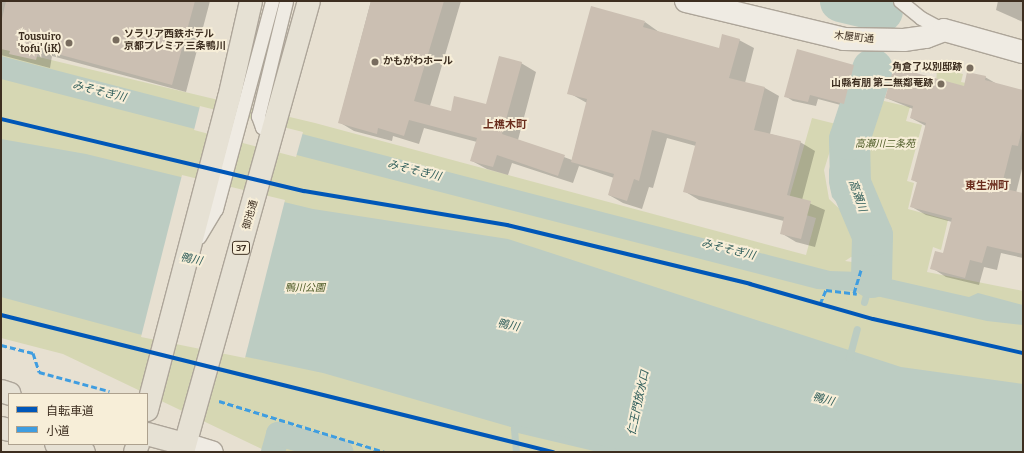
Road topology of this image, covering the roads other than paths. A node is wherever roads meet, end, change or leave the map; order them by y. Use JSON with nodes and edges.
{"nodes":[{"id":1,"x":251,"y":1,"type":"edge"},
{"id":2,"x":272,"y":1,"type":"edge"},
{"id":3,"x":286,"y":1,"type":"edge"},
{"id":4,"x":309,"y":1,"type":"edge"},
{"id":5,"x":686,"y":1,"type":"edge"},
{"id":6,"x":900,"y":1,"type":"edge"},
{"id":7,"x":749,"y":9,"type":"edge"},
{"id":8,"x":944,"y":30,"type":"junction"},
{"id":9,"x":1023,"y":52,"type":"edge"},
{"id":10,"x":237,"y":100,"type":"junction"},
{"id":11,"x":270,"y":108,"type":"junction"},
{"id":12,"x":148,"y":406,"type":"edge"},
{"id":13,"x":148,"y":434,"type":"edge"},
{"id":14,"x":60,"y":445,"type":"edge"},
{"id":15,"x":184,"y":448,"type":"edge"},
{"id":16,"x":84,"y":452,"type":"edge"},
{"id":17,"x":212,"y":452,"type":"edge"}],
"edges":[{"from":1,"to":10,"type":"main road"},
{"from":2,"to":10,"type":"lane"},
{"from":3,"to":11,"type":"lane"},
{"from":4,"to":11,"type":"main road","name":"御池通","number":"37"},
{"from":5,"to":7,"type":"street","name":"木屋町通"},
{"from":6,"to":8,"type":"lane"},
{"from":7,"to":8,"type":"street","name":"木屋町通"},
{"from":8,"to":9,"type":"street"},
{"from":10,"to":12,"type":"main road"},
{"from":11,"to":15,"type":"main road","name":"御池通","number":"37"},
{"from":13,"to":15,"type":"main road"},
{"from":14,"to":16,"type":"main road"},
{"from":15,"to":17,"type":"street"}]}
